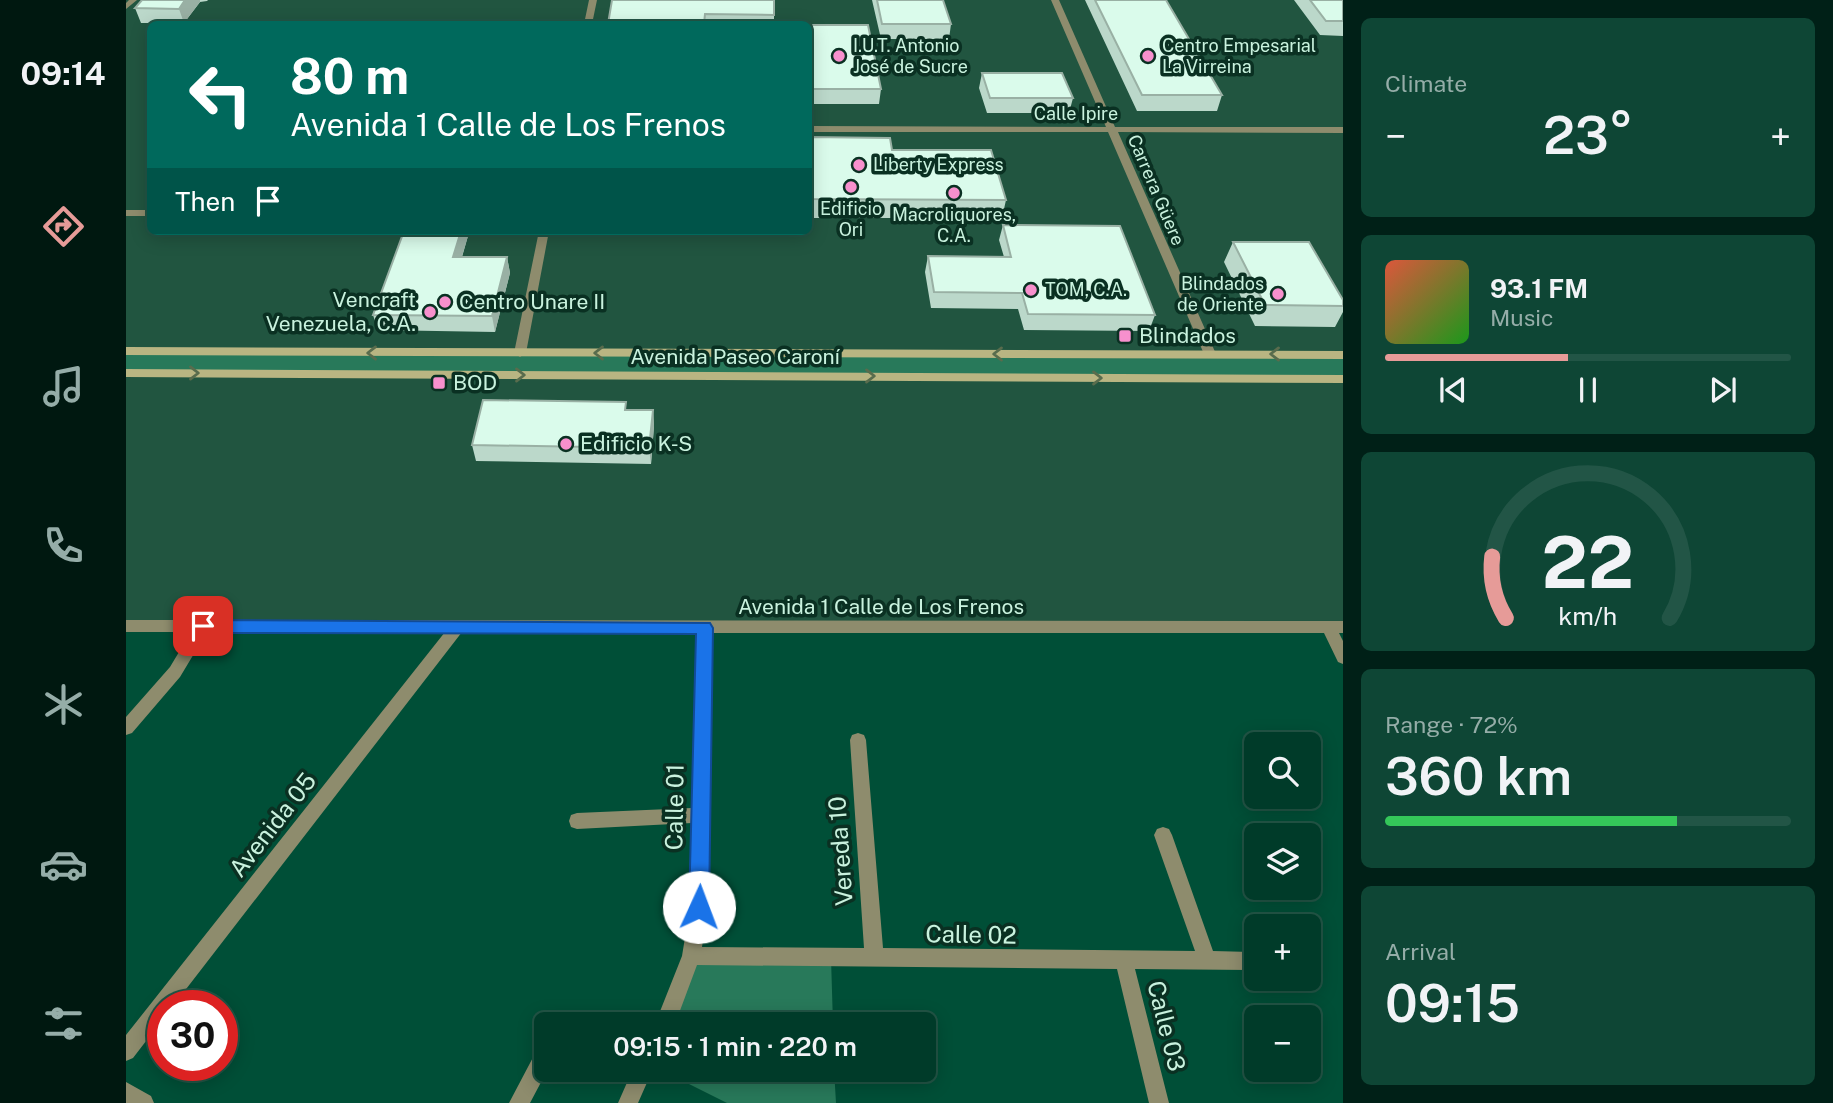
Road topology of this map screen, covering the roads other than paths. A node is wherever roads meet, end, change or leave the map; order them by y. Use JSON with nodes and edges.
{"nodes":[{"id":1,"x":132,"y":0,"type":"edge"},
{"id":2,"x":593,"y":0,"type":"edge"},
{"id":3,"x":1055,"y":0,"type":"edge"},
{"id":4,"x":126,"y":7,"type":"edge"},
{"id":5,"x":589,"y":21,"type":"edge"},
{"id":6,"x":812,"y":129,"type":"edge"},
{"id":7,"x":1113,"y":130,"type":"junction"},
{"id":8,"x":1343,"y":131,"type":"edge"},
{"id":9,"x":126,"y":213,"type":"edge"},
{"id":10,"x":147,"y":213,"type":"edge"},
{"id":11,"x":543,"y":235,"type":"edge"},
{"id":12,"x":126,"y":351,"type":"edge"},
{"id":13,"x":520,"y":353,"type":"junction"},
{"id":14,"x":1210,"y":354,"type":"junction"},
{"id":15,"x":1343,"y":355,"type":"edge"},
{"id":16,"x":126,"y":373,"type":"edge"},
{"id":17,"x":1343,"y":379,"type":"edge"},
{"id":18,"x":126,"y":626,"type":"edge"},
{"id":19,"x":203,"y":626,"type":"junction"},
{"id":20,"x":1336,"y":627,"type":"edge"},
{"id":21,"x":457,"y":628,"type":"junction"},
{"id":22,"x":704,"y":628,"type":"junction"},
{"id":23,"x":1343,"y":657,"type":"edge"},
{"id":24,"x":126,"y":728,"type":"edge"},
{"id":25,"x":858,"y":740,"type":"dead end"},
{"id":26,"x":702,"y":815,"type":"junction"},
{"id":27,"x":577,"y":821,"type":"dead end"},
{"id":28,"x":1163,"y":835,"type":"dead end"},
{"id":29,"x":691,"y":956,"type":"junction"},
{"id":30,"x":874,"y":958,"type":"junction"},
{"id":31,"x":1207,"y":960,"type":"junction"},
{"id":32,"x":1124,"y":961,"type":"junction"},
{"id":33,"x":1244,"y":961,"type":"edge"},
{"id":34,"x":670,"y":1012,"type":"edge"},
{"id":35,"x":126,"y":1051,"type":"edge"},
{"id":36,"x":534,"y":1075,"type":"edge"},
{"id":37,"x":637,"y":1082,"type":"edge"},
{"id":38,"x":126,"y":1092,"type":"edge"},
{"id":39,"x":144,"y":1103,"type":"edge"},
{"id":40,"x":519,"y":1103,"type":"edge"},
{"id":41,"x":628,"y":1103,"type":"edge"},
{"id":42,"x":1159,"y":1103,"type":"edge"}],
"edges":[{"from":1,"to":4,"type":"street"},
{"from":2,"to":5,"type":"street"},
{"from":3,"to":7,"type":"street","name":"Carrera Güere"},
{"from":6,"to":7,"type":"street","name":"Calle Ipire"},
{"from":7,"to":8,"type":"street","name":"Calle Ipire"},
{"from":7,"to":14,"type":"street","name":"Carrera Güere"},
{"from":9,"to":10,"type":"street"},
{"from":11,"to":13,"type":"street"},
{"from":13,"to":12,"type":"street","name":"Avenida Paseo Caroní","one_way":true},
{"from":14,"to":13,"type":"street","name":"Avenida Paseo Caroní","one_way":true},
{"from":15,"to":14,"type":"street","name":"Avenida Paseo Caroní","one_way":true},
{"from":16,"to":17,"type":"street","name":"Avenida Paseo Caroní","one_way":true},
{"from":18,"to":19,"type":"street","name":"Avenida 1 Calle de Los Frenos"},
{"from":19,"to":21,"type":"street","name":"Avenida 1 Calle de Los Frenos"},
{"from":19,"to":24,"type":"street"},
{"from":20,"to":22,"type":"street","name":"Avenida 1 Calle de Los Frenos"},
{"from":20,"to":23,"type":"street"},
{"from":21,"to":22,"type":"street","name":"Avenida 1 Calle de Los Frenos"},
{"from":21,"to":35,"type":"street","name":"Avenida 05"},
{"from":22,"to":26,"type":"street","name":"Calle 01"},
{"from":25,"to":30,"type":"street","name":"Vereda 10"},
{"from":26,"to":27,"type":"street"},
{"from":26,"to":29,"type":"street","name":"Calle 01"},
{"from":28,"to":31,"type":"street"},
{"from":29,"to":30,"type":"street","name":"Calle 02"},
{"from":29,"to":34,"type":"street","name":"Calle 01"},
{"from":30,"to":32,"type":"street","name":"Calle 02"},
{"from":31,"to":32,"type":"street","name":"Calle 02"},
{"from":31,"to":33,"type":"street","name":"Calle 02"},
{"from":32,"to":42,"type":"street","name":"Calle 03"},
{"from":36,"to":40,"type":"street"},
{"from":37,"to":41,"type":"street"},
{"from":38,"to":39,"type":"street"}]}
